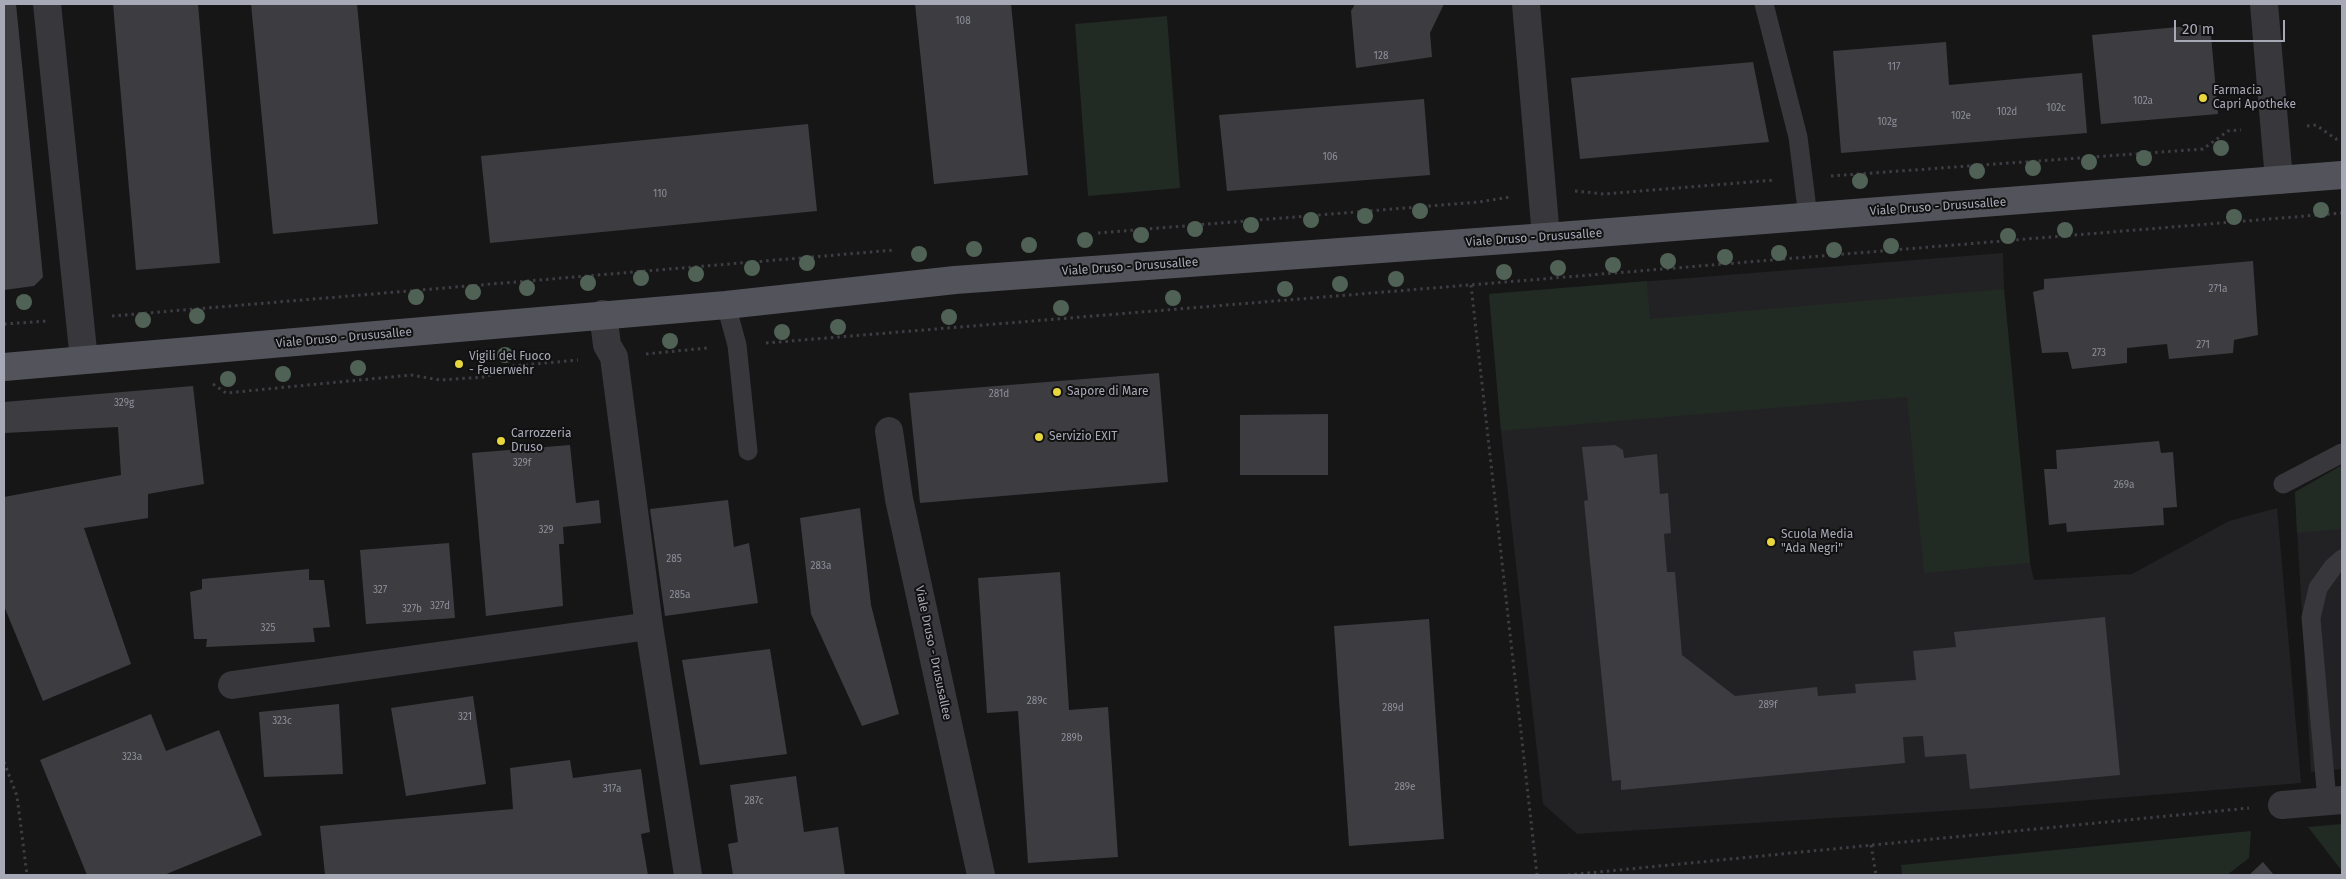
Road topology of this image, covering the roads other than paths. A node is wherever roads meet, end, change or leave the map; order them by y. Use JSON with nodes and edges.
{"nodes":[{"id":1,"x":47,"y":4,"type":"edge"},
{"id":2,"x":1526,"y":4,"type":"edge"},
{"id":3,"x":1764,"y":4,"type":"edge"},
{"id":4,"x":2264,"y":4,"type":"edge"},
{"id":5,"x":2342,"y":175,"type":"edge"},
{"id":6,"x":2279,"y":180,"type":"junction"},
{"id":7,"x":1808,"y":217,"type":"junction"},
{"id":8,"x":1546,"y":237,"type":"junction"},
{"id":9,"x":726,"y":305,"type":"junction"},
{"id":10,"x":604,"y":314,"type":"junction"},
{"id":11,"x":84,"y":360,"type":"junction"},
{"id":12,"x":4,"y":367,"type":"edge"},
{"id":13,"x":888,"y":431,"type":"dead end"},
{"id":14,"x":748,"y":451,"type":"dead end"},
{"id":15,"x":2342,"y":453,"type":"edge"},
{"id":16,"x":2283,"y":484,"type":"dead end"},
{"id":17,"x":2342,"y":559,"type":"edge"},
{"id":18,"x":649,"y":626,"type":"junction"},
{"id":19,"x":232,"y":685,"type":"dead end"},
{"id":20,"x":2335,"y":801,"type":"edge"},
{"id":21,"x":2282,"y":805,"type":"road end"},
{"id":22,"x":688,"y":875,"type":"edge"},
{"id":23,"x":981,"y":875,"type":"edge"}],
"edges":[{"from":1,"to":11,"type":"street"},
{"from":2,"to":8,"type":"street"},
{"from":3,"to":7,"type":"lane"},
{"from":4,"to":6,"type":"street"},
{"from":5,"to":6,"type":"main road","name":"Viale Druso - Drususallee"},
{"from":6,"to":7,"type":"main road","name":"Viale Druso - Drususallee"},
{"from":7,"to":8,"type":"main road","name":"Viale Druso - Drususallee"},
{"from":8,"to":9,"type":"main road","name":"Viale Druso - Drususallee"},
{"from":9,"to":10,"type":"main road","name":"Viale Druso - Drususallee"},
{"from":9,"to":14,"type":"lane"},
{"from":10,"to":11,"type":"main road","name":"Viale Druso - Drususallee"},
{"from":10,"to":18,"type":"street"},
{"from":11,"to":12,"type":"main road","name":"Viale Druso - Drususallee"},
{"from":13,"to":23,"type":"street","name":"Viale Druso - Drususallee"},
{"from":15,"to":16,"type":"lane"},
{"from":17,"to":20,"type":"lane"},
{"from":18,"to":19,"type":"street"},
{"from":18,"to":22,"type":"street"},
{"from":20,"to":21,"type":"street"}]}
